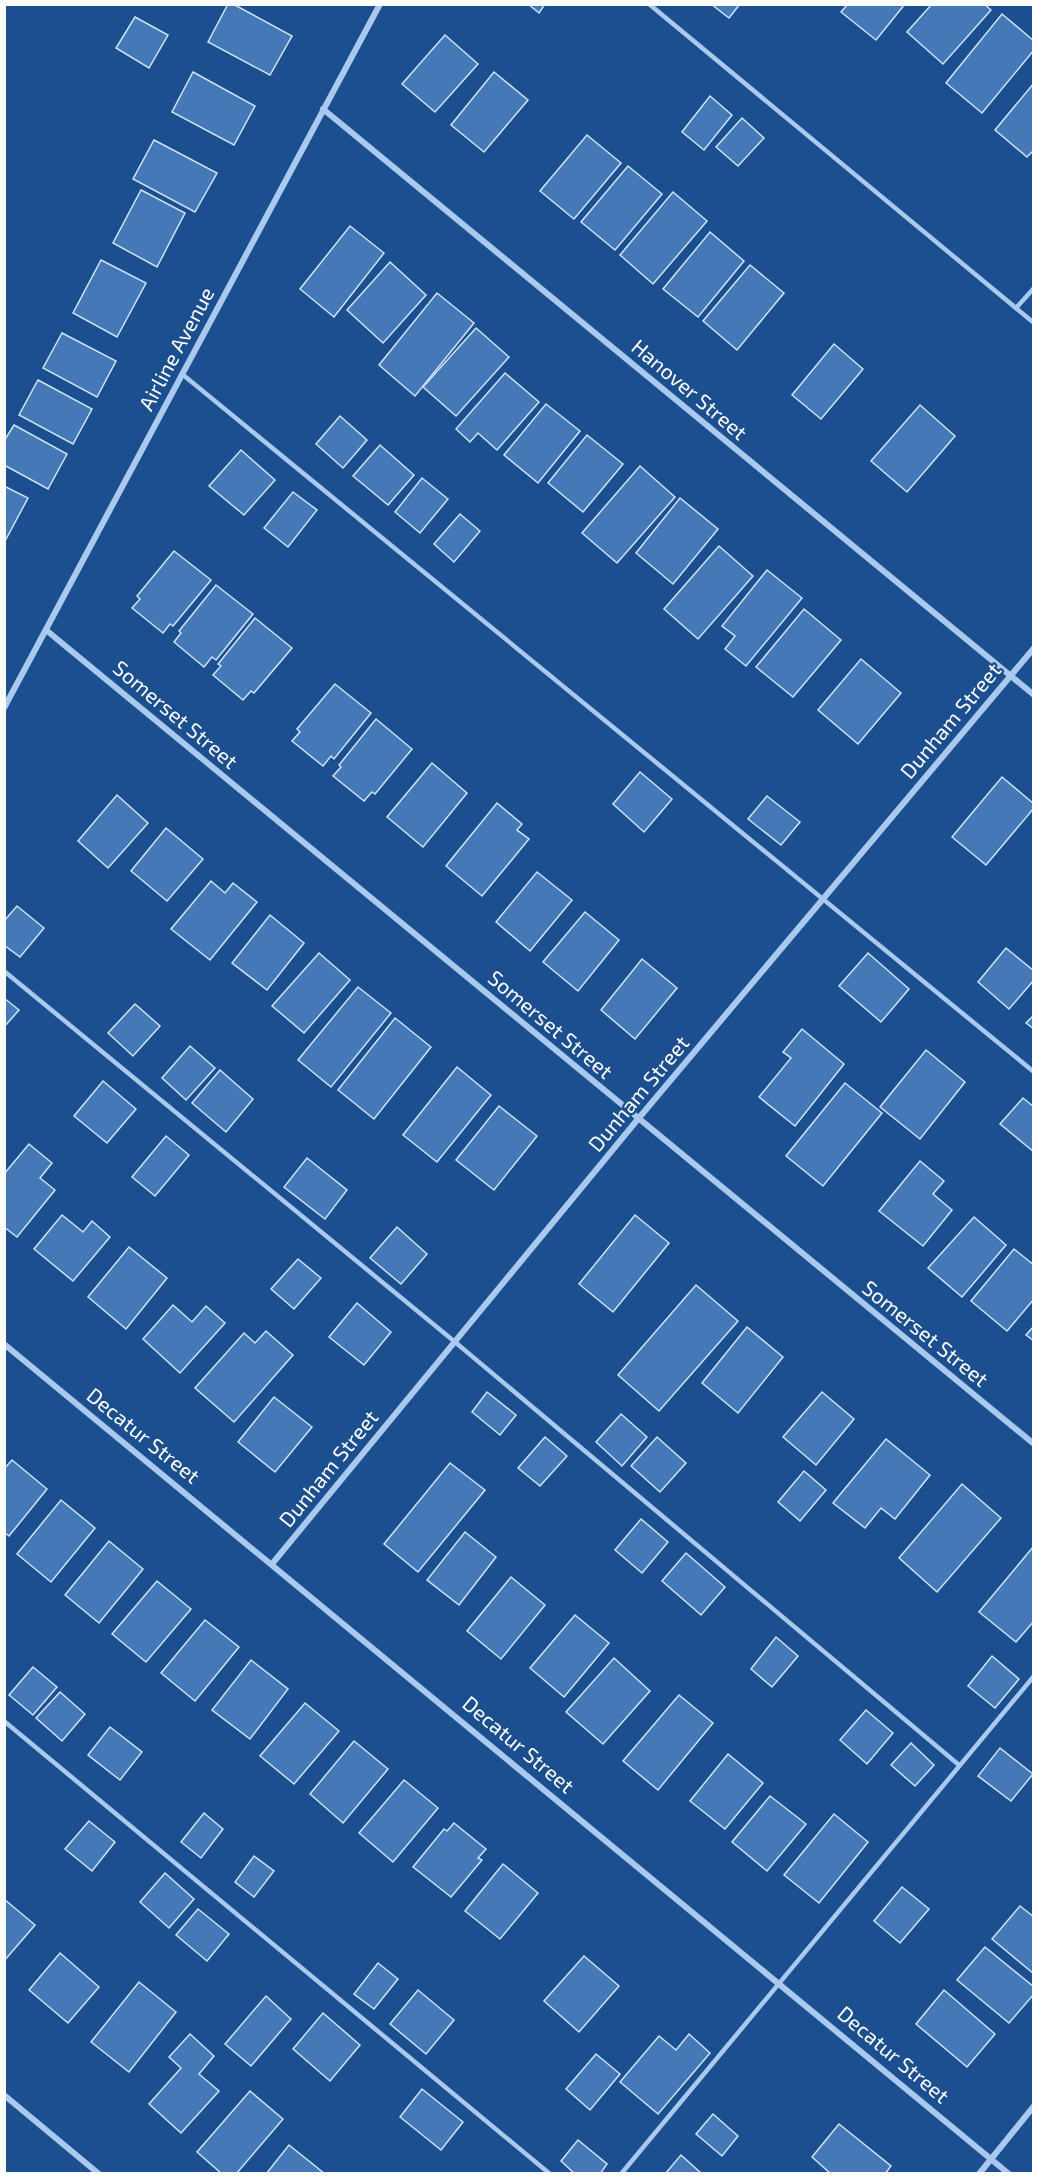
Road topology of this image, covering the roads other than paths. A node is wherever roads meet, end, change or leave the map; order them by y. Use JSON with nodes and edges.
{"nodes":[{"id":1,"x":380,"y":4,"type":"edge"},
{"id":2,"x":649,"y":4,"type":"edge"},
{"id":3,"x":324,"y":109,"type":"junction"},
{"id":4,"x":1034,"y":288,"type":"edge"},
{"id":5,"x":1016,"y":308,"type":"junction"},
{"id":6,"x":1034,"y":323,"type":"edge"},
{"id":7,"x":182,"y":374,"type":"junction"},
{"id":8,"x":46,"y":630,"type":"junction"},
{"id":9,"x":1034,"y":648,"type":"edge"},
{"id":10,"x":1010,"y":676,"type":"junction"},
{"id":11,"x":1034,"y":695,"type":"edge"},
{"id":12,"x":4,"y":708,"type":"edge"},
{"id":13,"x":824,"y":898,"type":"junction"},
{"id":14,"x":4,"y":971,"type":"edge"},
{"id":15,"x":1034,"y":1072,"type":"edge"},
{"id":16,"x":638,"y":1119,"type":"junction"},
{"id":17,"x":454,"y":1342,"type":"junction"},
{"id":18,"x":4,"y":1344,"type":"edge"},
{"id":19,"x":1034,"y":1444,"type":"edge"},
{"id":20,"x":272,"y":1564,"type":"junction"},
{"id":21,"x":1034,"y":1676,"type":"edge"},
{"id":22,"x":4,"y":1721,"type":"edge"},
{"id":23,"x":959,"y":1765,"type":"junction"},
{"id":24,"x":780,"y":1983,"type":"junction"},
{"id":25,"x":4,"y":2095,"type":"edge"},
{"id":26,"x":1034,"y":2106,"type":"edge"},
{"id":27,"x":991,"y":2158,"type":"junction"},
{"id":28,"x":99,"y":2174,"type":"edge"},
{"id":29,"x":550,"y":2174,"type":"edge"},
{"id":30,"x":621,"y":2174,"type":"edge"},
{"id":31,"x":979,"y":2174,"type":"edge"},
{"id":32,"x":1009,"y":2174,"type":"edge"}],
"edges":[{"from":1,"to":3,"type":"street","name":"Airline Avenue"},
{"from":2,"to":5,"type":"lane"},
{"from":3,"to":7,"type":"street","name":"Airline Avenue"},
{"from":3,"to":10,"type":"street","name":"Hanover Street"},
{"from":4,"to":5,"type":"lane"},
{"from":5,"to":6,"type":"lane"},
{"from":7,"to":8,"type":"street","name":"Airline Avenue"},
{"from":7,"to":13,"type":"lane"},
{"from":8,"to":12,"type":"street","name":"Airline Avenue"},
{"from":8,"to":16,"type":"street","name":"Somerset Street"},
{"from":9,"to":10,"type":"street","name":"Dunham Street"},
{"from":10,"to":11,"type":"street","name":"Hanover Street"},
{"from":10,"to":13,"type":"street","name":"Dunham Street"},
{"from":13,"to":15,"type":"lane"},
{"from":13,"to":16,"type":"street","name":"Dunham Street"},
{"from":14,"to":17,"type":"lane"},
{"from":16,"to":17,"type":"street","name":"Dunham Street"},
{"from":16,"to":19,"type":"street","name":"Somerset Street"},
{"from":17,"to":20,"type":"street","name":"Dunham Street"},
{"from":17,"to":23,"type":"lane"},
{"from":18,"to":20,"type":"street","name":"Decatur Street"},
{"from":20,"to":24,"type":"street","name":"Decatur Street"},
{"from":21,"to":23,"type":"lane"},
{"from":22,"to":29,"type":"lane"},
{"from":23,"to":24,"type":"lane"},
{"from":24,"to":27,"type":"street","name":"Decatur Street"},
{"from":24,"to":30,"type":"lane"},
{"from":25,"to":28,"type":"street"},
{"from":26,"to":27,"type":"street"},
{"from":27,"to":31,"type":"street"},
{"from":27,"to":32,"type":"street","name":"Decatur Street"}]}
